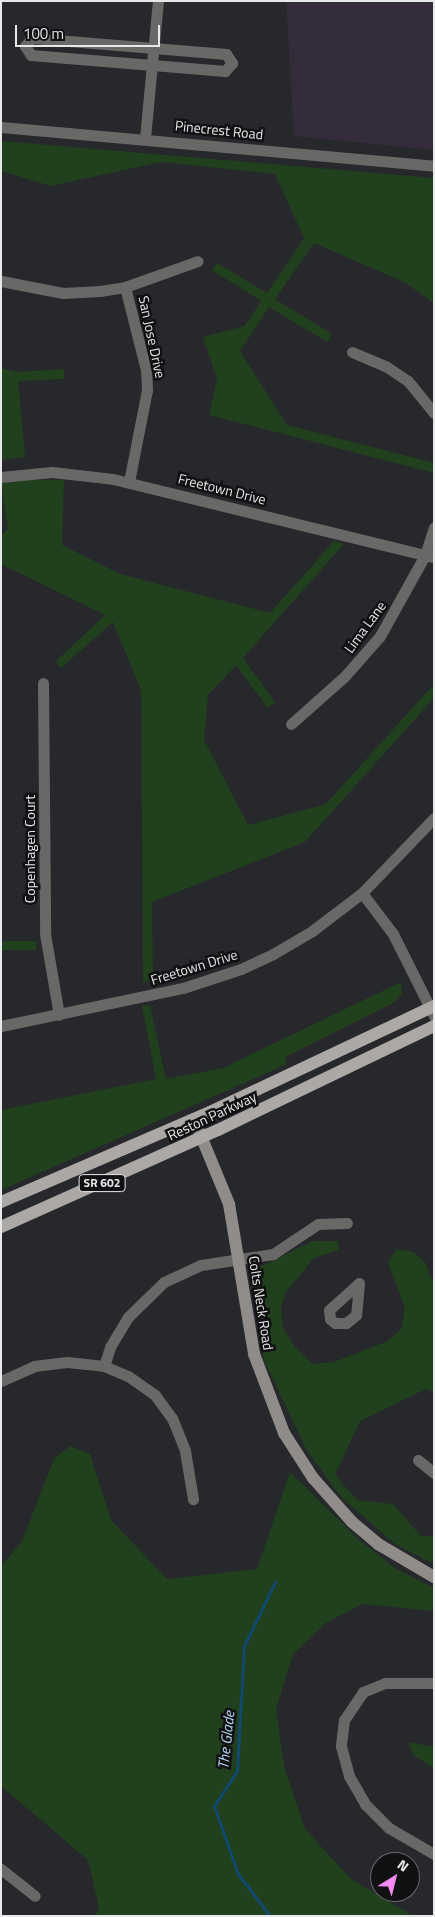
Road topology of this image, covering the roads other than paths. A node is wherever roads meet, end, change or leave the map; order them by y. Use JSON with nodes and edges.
{"nodes":[{"id":1,"x":158,"y":1,"type":"edge"},
{"id":2,"x":154,"y":47,"type":"junction"},
{"id":3,"x":153,"y":65,"type":"junction"},
{"id":4,"x":1,"y":127,"type":"edge"},
{"id":5,"x":145,"y":138,"type":"junction"},
{"id":6,"x":434,"y":166,"type":"edge"},
{"id":7,"x":198,"y":261,"type":"dead end"},
{"id":8,"x":1,"y":281,"type":"edge"},
{"id":9,"x":125,"y":287,"type":"junction"},
{"id":10,"x":352,"y":352,"type":"dead end"},
{"id":11,"x":434,"y":413,"type":"edge"},
{"id":12,"x":1,"y":477,"type":"edge"},
{"id":13,"x":129,"y":482,"type":"junction"},
{"id":14,"x":434,"y":527,"type":"edge"},
{"id":15,"x":430,"y":556,"type":"edge"},
{"id":16,"x":43,"y":682,"type":"dead end"},
{"id":17,"x":291,"y":724,"type":"dead end"},
{"id":18,"x":434,"y":818,"type":"edge"},
{"id":19,"x":362,"y":893,"type":"junction"},
{"id":20,"x":432,"y":1010,"type":"edge"},
{"id":21,"x":59,"y":1015,"type":"junction"},
{"id":22,"x":1,"y":1026,"type":"edge"},
{"id":23,"x":434,"y":1026,"type":"edge"},
{"id":24,"x":194,"y":1119,"type":"junction"},
{"id":25,"x":202,"y":1137,"type":"junction"},
{"id":26,"x":1,"y":1202,"type":"edge"},
{"id":27,"x":347,"y":1223,"type":"dead end"},
{"id":28,"x":1,"y":1227,"type":"edge"},
{"id":29,"x":239,"y":1258,"type":"junction"},
{"id":30,"x":104,"y":1366,"type":"junction"},
{"id":31,"x":1,"y":1381,"type":"edge"},
{"id":32,"x":418,"y":1460,"type":"dead end"},
{"id":33,"x":434,"y":1473,"type":"edge"},
{"id":34,"x":193,"y":1499,"type":"dead end"},
{"id":35,"x":434,"y":1577,"type":"edge"},
{"id":36,"x":434,"y":1683,"type":"edge"},
{"id":37,"x":434,"y":1854,"type":"edge"},
{"id":38,"x":1,"y":1869,"type":"edge"},
{"id":39,"x":35,"y":1896,"type":"dead end"}],
"edges":[{"from":1,"to":2,"type":"street"},
{"from":2,"to":3,"type":"street"},
{"from":2,"to":3,"type":"street"},
{"from":2,"to":3,"type":"street"},
{"from":3,"to":5,"type":"street"},
{"from":4,"to":5,"type":"street","name":"Pinecrest Road"},
{"from":5,"to":6,"type":"street","name":"Pinecrest Road"},
{"from":7,"to":9,"type":"street"},
{"from":8,"to":9,"type":"street"},
{"from":9,"to":13,"type":"street","name":"San Jose Drive"},
{"from":10,"to":11,"type":"street"},
{"from":12,"to":13,"type":"street","name":"Freetown Drive"},
{"from":13,"to":15,"type":"street","name":"Freetown Drive"},
{"from":14,"to":15,"type":"street","name":"Lima Lane"},
{"from":15,"to":17,"type":"street","name":"Lima Lane"},
{"from":16,"to":21,"type":"street","name":"Copenhagen Court"},
{"from":18,"to":19,"type":"street","name":"Freetown Drive"},
{"from":19,"to":20,"type":"street"},
{"from":19,"to":21,"type":"street","name":"Freetown Drive"},
{"from":20,"to":24,"type":"main road","name":"Reston Parkway","number":"SR 602"},
{"from":21,"to":22,"type":"street","name":"Freetown Drive"},
{"from":23,"to":25,"type":"main road","name":"Reston Parkway","number":"SR 602"},
{"from":24,"to":25,"type":"street","name":"Colts Neck Road"},
{"from":24,"to":26,"type":"main road","name":"Reston Parkway","number":"SR 602"},
{"from":25,"to":28,"type":"main road","name":"Reston Parkway","number":"SR 602"},
{"from":25,"to":29,"type":"street","name":"Colts Neck Road"},
{"from":27,"to":29,"type":"street"},
{"from":29,"to":30,"type":"street"},
{"from":29,"to":35,"type":"street","name":"Colts Neck Road"},
{"from":30,"to":31,"type":"street"},
{"from":30,"to":34,"type":"street"},
{"from":32,"to":33,"type":"street"},
{"from":36,"to":37,"type":"street"},
{"from":38,"to":39,"type":"street"}]}
